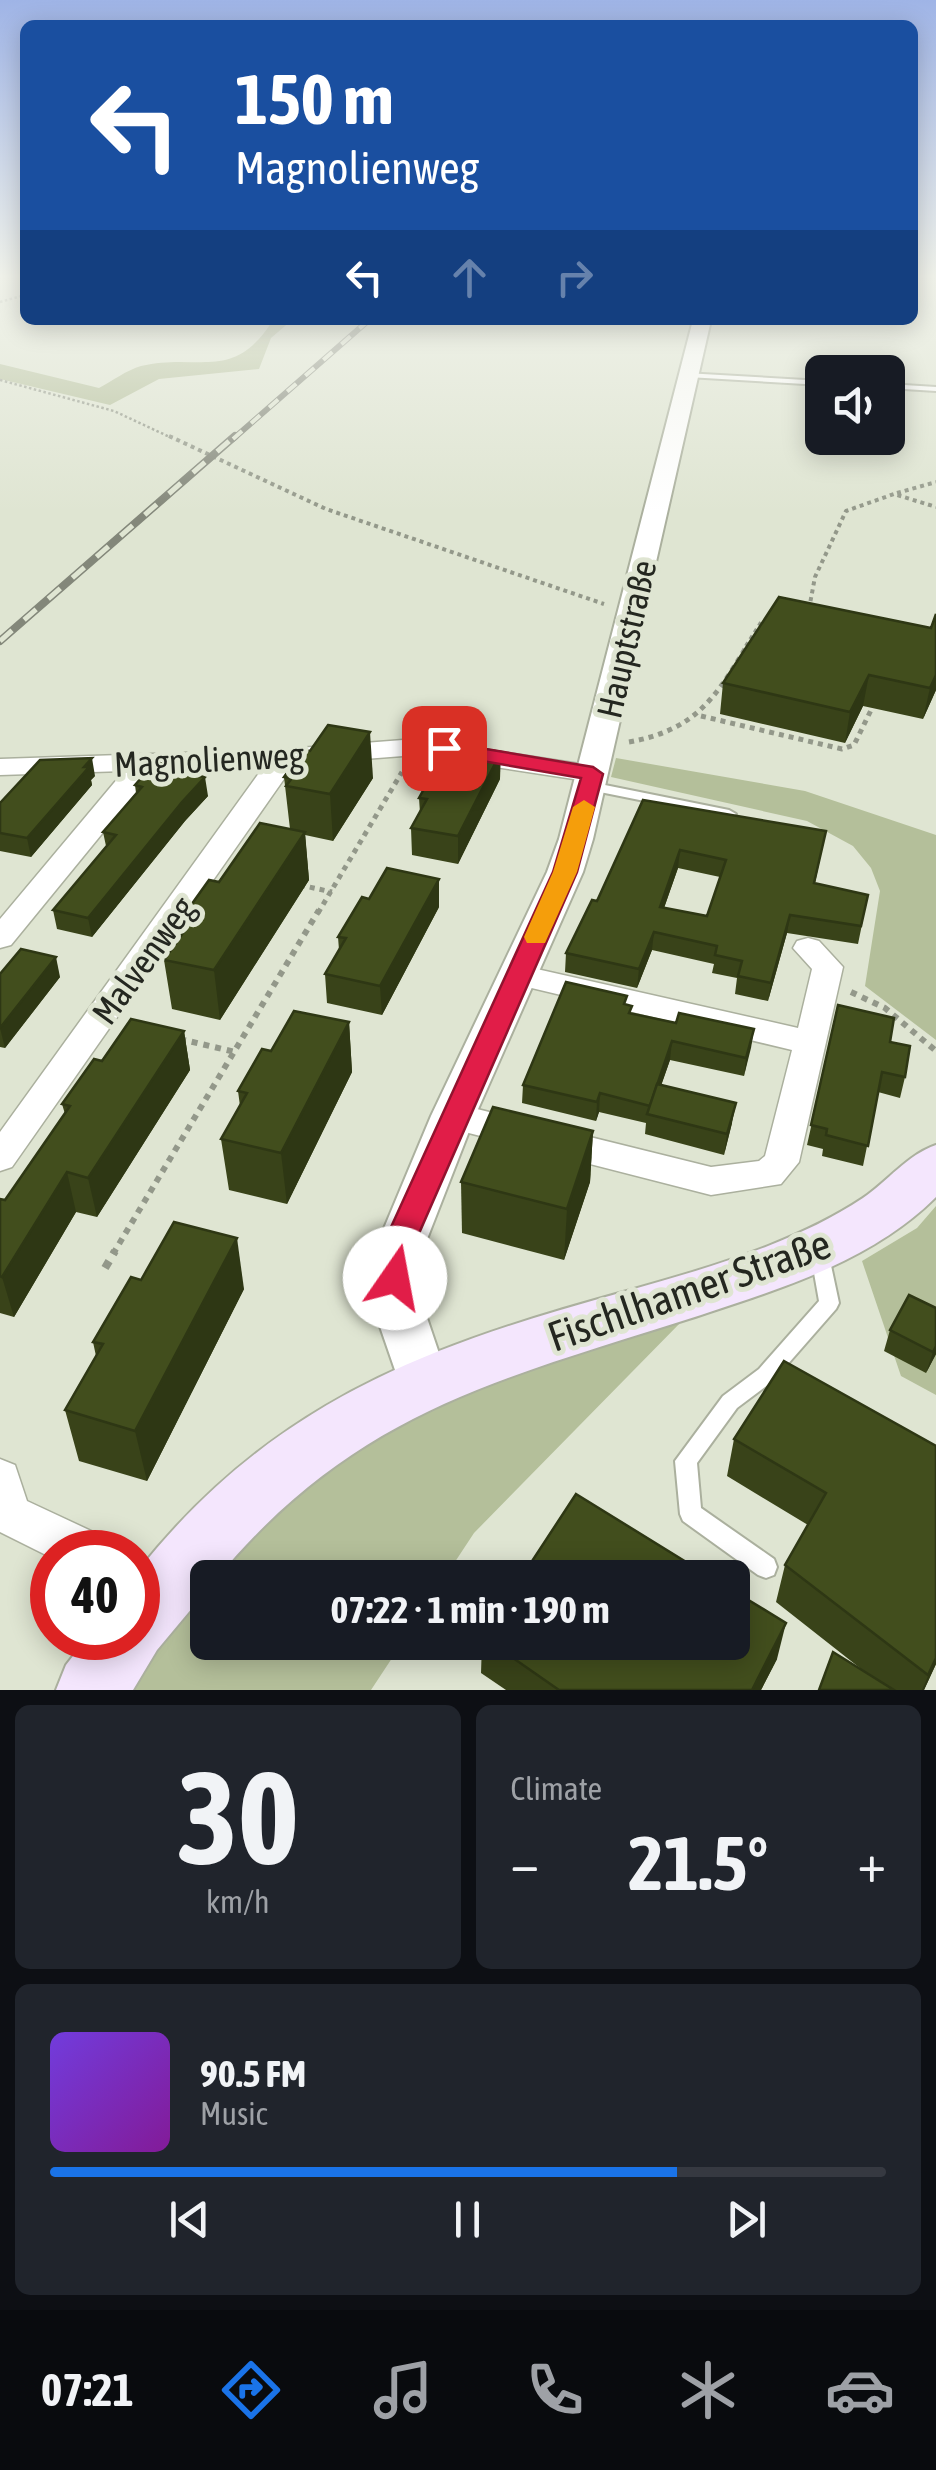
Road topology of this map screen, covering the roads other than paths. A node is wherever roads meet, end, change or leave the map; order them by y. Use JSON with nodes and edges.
{"nodes":[{"id":1,"x":693,"y":354,"type":"edge"},
{"id":2,"x":688,"y":375,"type":"junction"},
{"id":3,"x":805,"y":382,"type":"edge"},
{"id":4,"x":905,"y":387,"type":"edge"},
{"id":5,"x":936,"y":389,"type":"edge"},
{"id":6,"x":273,"y":758,"type":"junction"},
{"id":7,"x":140,"y":763,"type":"junction"},
{"id":8,"x":594,"y":768,"type":"junction"},
{"id":9,"x":1,"y":769,"type":"edge"},
{"id":10,"x":729,"y":814,"type":"edge"},
{"id":11,"x":0,"y":938,"type":"edge"},
{"id":12,"x":808,"y":948,"type":"dead end"},
{"id":13,"x":519,"y":975,"type":"junction"},
{"id":14,"x":808,"y":1042,"type":"junction"},
{"id":15,"x":453,"y":1116,"type":"junction"},
{"id":16,"x":0,"y":1158,"type":"edge"},
{"id":17,"x":936,"y":1165,"type":"edge"},
{"id":18,"x":819,"y":1250,"type":"junction"},
{"id":19,"x":423,"y":1383,"type":"junction"},
{"id":20,"x":2,"y":1500,"type":"edge"},
{"id":21,"x":52,"y":1530,"type":"edge"},
{"id":22,"x":766,"y":1567,"type":"dead end"},
{"id":23,"x":160,"y":1588,"type":"edge"},
{"id":24,"x":109,"y":1660,"type":"edge"},
{"id":25,"x":91,"y":1690,"type":"edge"}],
"edges":[{"from":1,"to":2,"type":"street","name":"Hauptstraße"},
{"from":2,"to":3,"type":"lane"},
{"from":2,"to":8,"type":"street","name":"Hauptstraße"},
{"from":4,"to":5,"type":"lane"},
{"from":6,"to":7,"type":"street","name":"Magnolienweg"},
{"from":6,"to":8,"type":"street","name":"Magnolienweg"},
{"from":6,"to":16,"type":"street","name":"Malvenweg"},
{"from":7,"to":9,"type":"street","name":"Magnolienweg"},
{"from":7,"to":11,"type":"street"},
{"from":8,"to":10,"type":"lane"},
{"from":8,"to":13,"type":"street","name":"Hauptstraße"},
{"from":12,"to":14,"type":"street"},
{"from":13,"to":14,"type":"street"},
{"from":13,"to":15,"type":"street","name":"Hauptstraße"},
{"from":14,"to":15,"type":"street"},
{"from":15,"to":19,"type":"street","name":"Hauptstraße"},
{"from":17,"to":18,"type":"main road","name":"Fischlhamer Straße"},
{"from":18,"to":19,"type":"main road","name":"Fischlhamer Straße"},
{"from":18,"to":22,"type":"lane"},
{"from":19,"to":23,"type":"main road"},
{"from":20,"to":21,"type":"street"},
{"from":24,"to":25,"type":"main road"}]}
